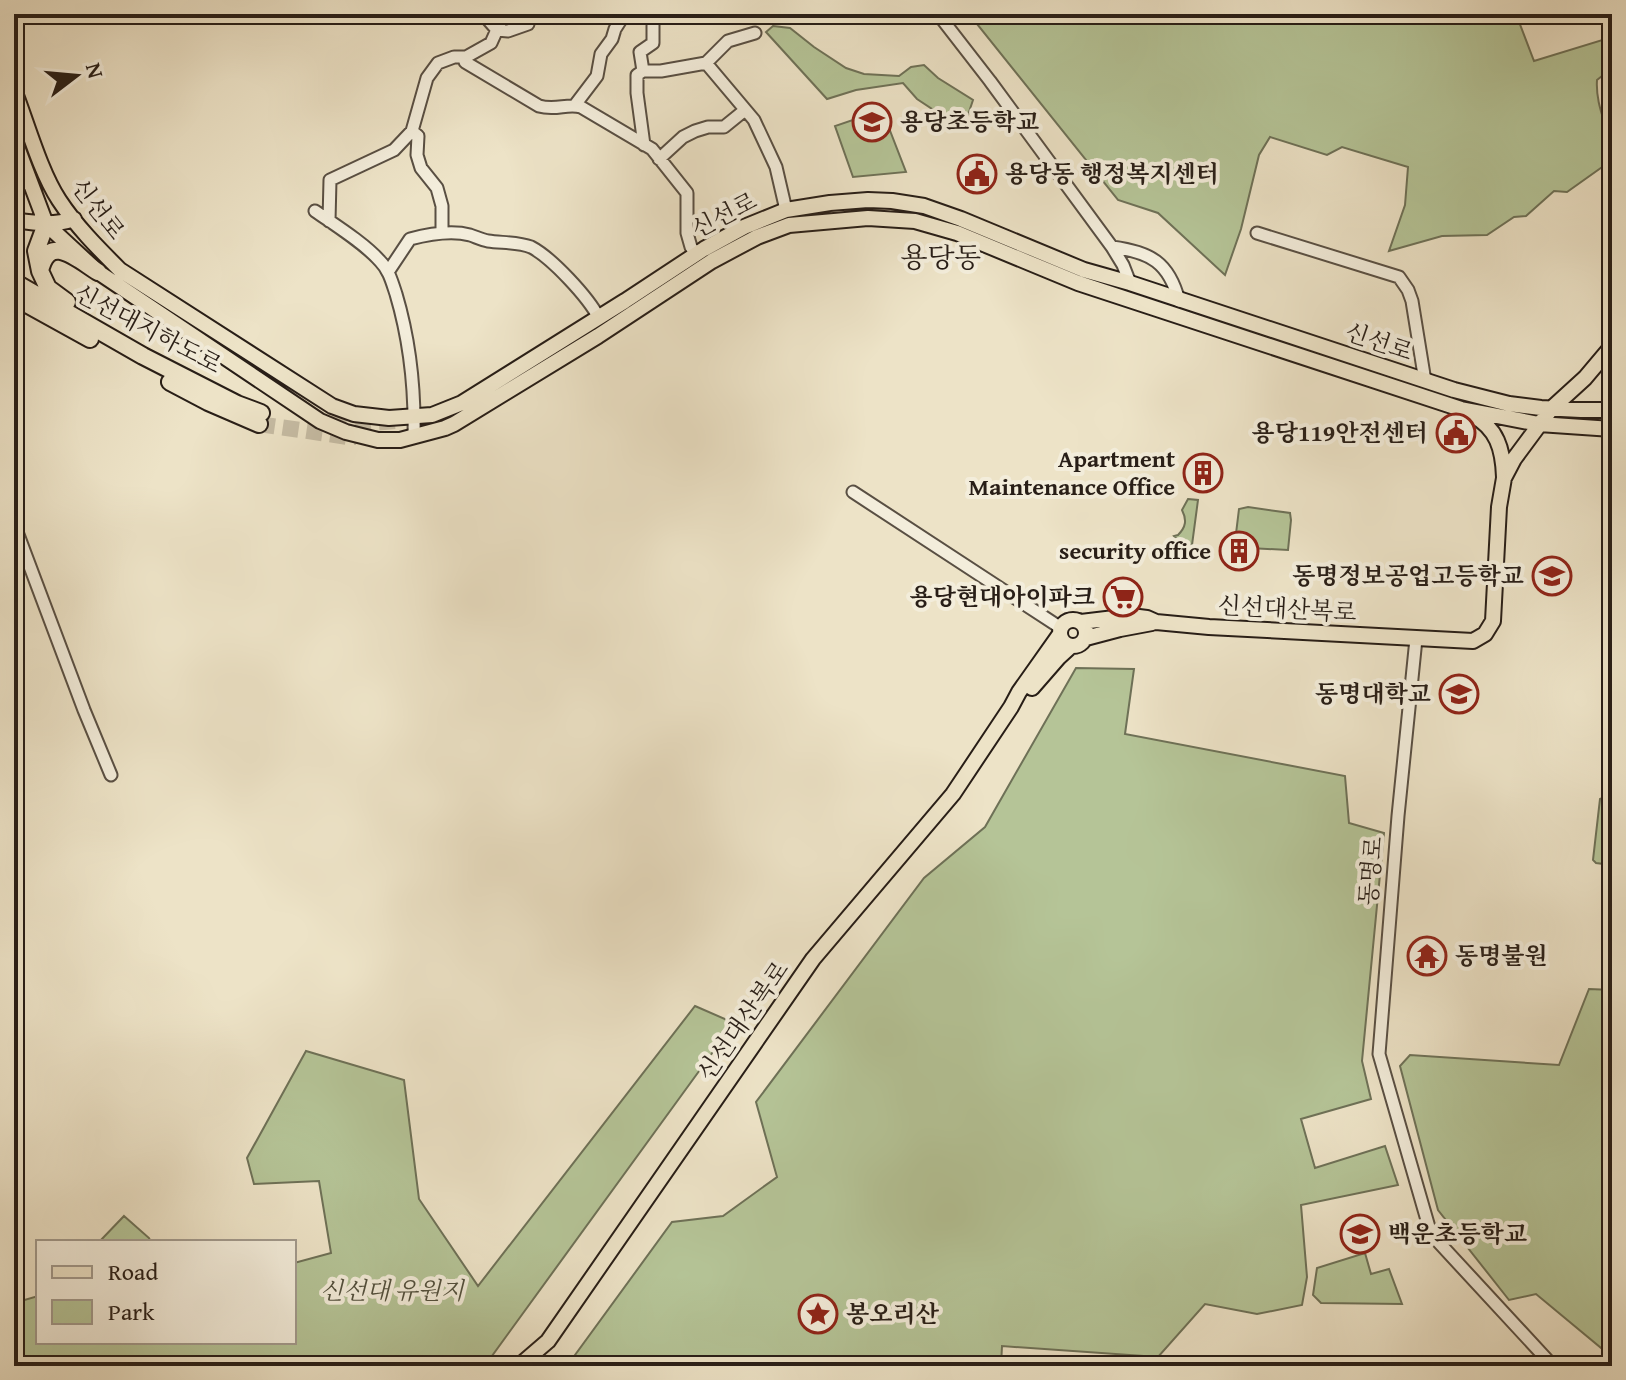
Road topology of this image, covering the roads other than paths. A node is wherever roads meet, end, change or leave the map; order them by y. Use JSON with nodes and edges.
{"nodes":[{"id":1,"x":483,"y":14,"type":"edge"},
{"id":2,"x":504,"y":14,"type":"edge"},
{"id":3,"x":640,"y":14,"type":"edge"},
{"id":4,"x":938,"y":14,"type":"edge"},
{"id":5,"x":618,"y":16,"type":"edge"},
{"id":6,"x":528,"y":24,"type":"dead end"},
{"id":7,"x":497,"y":30,"type":"junction"},
{"id":8,"x":755,"y":33,"type":"dead end"},
{"id":9,"x":464,"y":57,"type":"junction"},
{"id":10,"x":706,"y":63,"type":"junction"},
{"id":11,"x":643,"y":71,"type":"junction"},
{"id":12,"x":14,"y":90,"type":"edge"},
{"id":13,"x":575,"y":105,"type":"junction"},
{"id":14,"x":745,"y":110,"type":"junction"},
{"id":15,"x":412,"y":131,"type":"junction"},
{"id":16,"x":644,"y":145,"type":"junction"},
{"id":17,"x":16,"y":146,"type":"edge"},
{"id":18,"x":659,"y":159,"type":"junction"},
{"id":19,"x":14,"y":192,"type":"edge"},
{"id":20,"x":786,"y":210,"type":"junction"},
{"id":21,"x":315,"y":211,"type":"dead end"},
{"id":22,"x":74,"y":219,"type":"junction"},
{"id":23,"x":14,"y":220,"type":"edge"},
{"id":24,"x":329,"y":221,"type":"junction"},
{"id":25,"x":46,"y":224,"type":"junction"},
{"id":26,"x":764,"y":226,"type":"junction"},
{"id":27,"x":442,"y":233,"type":"junction"},
{"id":28,"x":1257,"y":233,"type":"dead end"},
{"id":29,"x":1112,"y":247,"type":"junction"},
{"id":30,"x":696,"y":254,"type":"junction"},
{"id":31,"x":40,"y":271,"type":"junction"},
{"id":32,"x":98,"y":272,"type":"junction"},
{"id":33,"x":388,"y":272,"type":"junction"},
{"id":34,"x":14,"y":282,"type":"edge"},
{"id":35,"x":1130,"y":283,"type":"junction"},
{"id":36,"x":14,"y":297,"type":"edge"},
{"id":37,"x":1179,"y":301,"type":"junction"},
{"id":38,"x":599,"y":318,"type":"junction"},
{"id":39,"x":1612,"y":346,"type":"edge"},
{"id":40,"x":179,"y":375,"type":"junction"},
{"id":41,"x":1425,"y":381,"type":"junction"},
{"id":42,"x":1461,"y":409,"type":"junction"},
{"id":43,"x":1551,"y":409,"type":"junction"},
{"id":44,"x":1612,"y":410,"type":"edge"},
{"id":45,"x":414,"y":416,"type":"junction"},
{"id":46,"x":1539,"y":424,"type":"junction"},
{"id":47,"x":1612,"y":429,"type":"edge"},
{"id":48,"x":414,"y":437,"type":"junction"},
{"id":49,"x":1504,"y":478,"type":"junction"},
{"id":50,"x":853,"y":492,"type":"dead end"},
{"id":51,"x":14,"y":524,"type":"edge"},
{"id":52,"x":1081,"y":622,"type":"junction"},
{"id":53,"x":1156,"y":622,"type":"junction"},
{"id":54,"x":1061,"y":631,"type":"junction"},
{"id":55,"x":1086,"y":638,"type":"junction"},
{"id":56,"x":1416,"y":639,"type":"junction"},
{"id":57,"x":1071,"y":646,"type":"junction"},
{"id":58,"x":1011,"y":707,"type":"junction"},
{"id":59,"x":111,"y":775,"type":"dead end"},
{"id":60,"x":519,"y":1366,"type":"edge"},
{"id":61,"x":1553,"y":1366,"type":"edge"}],
"edges":[{"from":1,"to":7,"type":"street"},
{"from":2,"to":7,"type":"street"},
{"from":3,"to":5,"type":"street"},
{"from":3,"to":11,"type":"street"},
{"from":4,"to":29,"type":"street"},
{"from":5,"to":13,"type":"street"},
{"from":6,"to":7,"type":"street"},
{"from":7,"to":9,"type":"street"},
{"from":8,"to":10,"type":"street"},
{"from":9,"to":13,"type":"street"},
{"from":9,"to":15,"type":"street"},
{"from":10,"to":11,"type":"street"},
{"from":10,"to":14,"type":"street"},
{"from":11,"to":16,"type":"street"},
{"from":12,"to":22,"type":"main road","name":"신선로"},
{"from":13,"to":16,"type":"street"},
{"from":14,"to":18,"type":"street"},
{"from":14,"to":20,"type":"street"},
{"from":15,"to":24,"type":"street"},
{"from":15,"to":27,"type":"street"},
{"from":16,"to":18,"type":"street"},
{"from":17,"to":19,"type":"main road"},
{"from":17,"to":25,"type":"main road","name":"신선로"},
{"from":18,"to":30,"type":"street"},
{"from":20,"to":26,"type":"main road","name":"신선로"},
{"from":20,"to":35,"type":"main road","name":"신선로"},
{"from":21,"to":24,"type":"street"},
{"from":22,"to":25,"type":"main road"},
{"from":22,"to":45,"type":"main road","name":"신선로"},
{"from":23,"to":25,"type":"main road"},
{"from":24,"to":33,"type":"street"},
{"from":25,"to":31,"type":"highway"},
{"from":25,"to":32,"type":"main road","name":"신선로"},
{"from":26,"to":30,"type":"main road","name":"신선로"},
{"from":26,"to":42,"type":"main road","name":"신선로"},
{"from":26,"to":48,"type":"main road","name":"신선로"},
{"from":27,"to":33,"type":"street"},
{"from":27,"to":38,"type":"street"},
{"from":28,"to":41,"type":"street"},
{"from":29,"to":35,"type":"street"},
{"from":29,"to":37,"type":"street"},
{"from":30,"to":38,"type":"main road","name":"신선로"},
{"from":31,"to":32,"type":"highway"},
{"from":31,"to":40,"type":"highway"},
{"from":32,"to":48,"type":"main road","name":"신선로"},
{"from":33,"to":45,"type":"street"},
{"from":34,"to":40,"type":"highway","name":"신선대지하도로"},
{"from":35,"to":37,"type":"main road","name":"신선로"},
{"from":36,"to":40,"type":"highway","name":"신선대지하도로"},
{"from":37,"to":41,"type":"main road","name":"신선로"},
{"from":38,"to":45,"type":"main road","name":"신선로"},
{"from":39,"to":43,"type":"main road"},
{"from":41,"to":43,"type":"main road","name":"신선로"},
{"from":42,"to":46,"type":"main road","name":"신선로"},
{"from":42,"to":49,"type":"main road"},
{"from":43,"to":44,"type":"main road","name":"신선로"},
{"from":43,"to":46,"type":"main road"},
{"from":45,"to":48,"type":"street"},
{"from":46,"to":47,"type":"main road","name":"신선로"},
{"from":46,"to":49,"type":"main road"},
{"from":49,"to":56,"type":"main road"},
{"from":50,"to":54,"type":"street"},
{"from":51,"to":59,"type":"street"},
{"from":52,"to":53,"type":"main road","name":"신선대산복로"},
{"from":52,"to":54,"type":"main road","name":"신선대산복로"},
{"from":52,"to":55,"type":"main road"},
{"from":53,"to":55,"type":"main road","name":"신선대산복로"},
{"from":53,"to":56,"type":"main road","name":"신선대산복로"},
{"from":54,"to":57,"type":"main road"},
{"from":54,"to":58,"type":"main road","name":"신선대산복로"},
{"from":55,"to":57,"type":"main road","name":"신선대산복로"},
{"from":56,"to":61,"type":"street","name":"동명로"},
{"from":57,"to":58,"type":"main road","name":"신선대산복로"},
{"from":58,"to":60,"type":"main road","name":"신선대산복로"}]}
